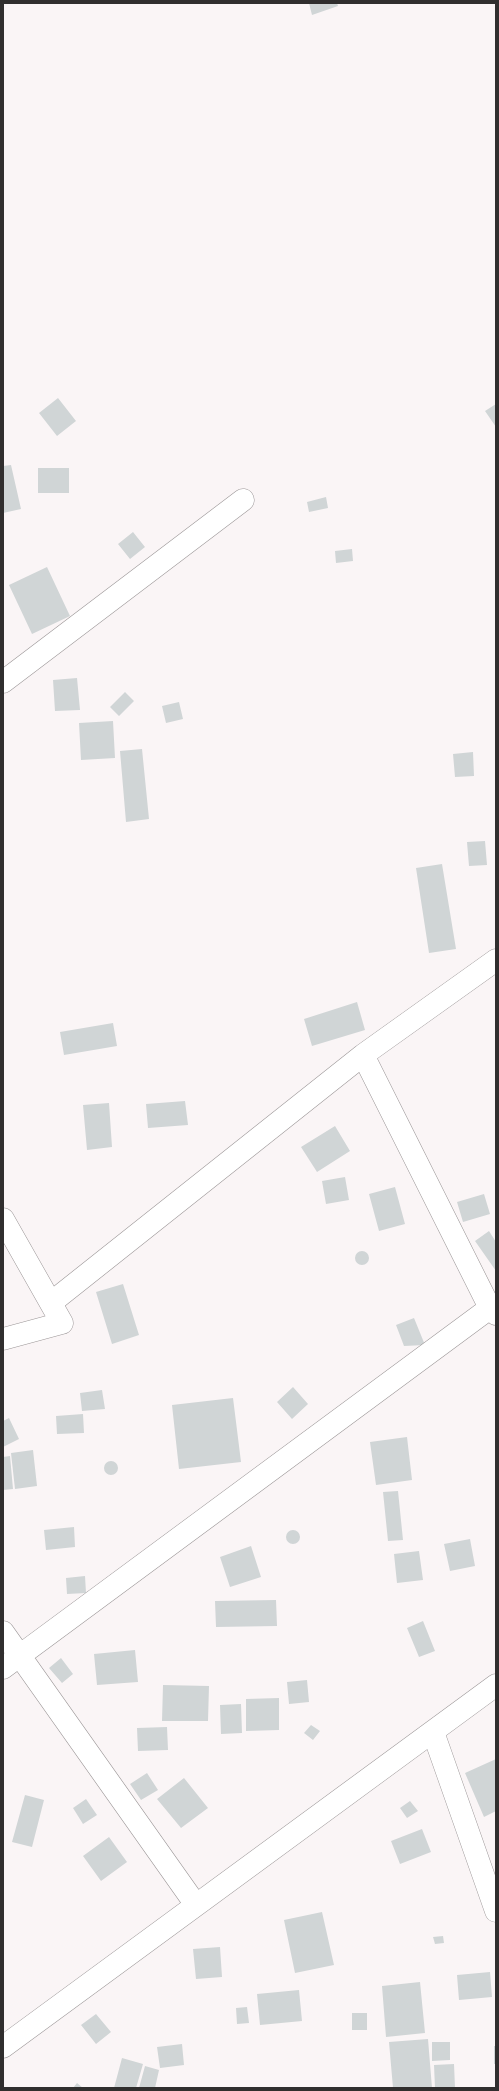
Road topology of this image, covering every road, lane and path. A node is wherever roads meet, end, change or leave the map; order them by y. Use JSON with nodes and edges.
{"nodes":[{"id":1,"x":243,"y":500,"type":"dead end"},
{"id":2,"x":3,"y":682,"type":"edge"},
{"id":3,"x":496,"y":960,"type":"edge"},
{"id":4,"x":363,"y":1055,"type":"junction"},
{"id":5,"x":3,"y":1219,"type":"edge"},
{"id":6,"x":52,"y":1302,"type":"junction"},
{"id":7,"x":493,"y":1311,"type":"edge"},
{"id":8,"x":3,"y":1339,"type":"edge"},
{"id":9,"x":3,"y":1632,"type":"edge"},
{"id":10,"x":11,"y":1662,"type":"edge"},
{"id":11,"x":496,"y":1685,"type":"edge"},
{"id":12,"x":433,"y":1732,"type":"junction"},
{"id":13,"x":196,"y":1905,"type":"junction"},
{"id":14,"x":496,"y":1911,"type":"edge"},
{"id":15,"x":3,"y":2047,"type":"edge"}],
"edges":[{"from":1,"to":2,"type":"street"},
{"from":3,"to":4,"type":"street"},
{"from":4,"to":6,"type":"street"},
{"from":4,"to":7,"type":"street"},
{"from":5,"to":6,"type":"street"},
{"from":6,"to":8,"type":"street"},
{"from":7,"to":10,"type":"street"},
{"from":9,"to":10,"type":"street"},
{"from":10,"to":13,"type":"street"},
{"from":11,"to":12,"type":"street"},
{"from":12,"to":13,"type":"street"},
{"from":12,"to":14,"type":"street"},
{"from":13,"to":15,"type":"street"}]}
